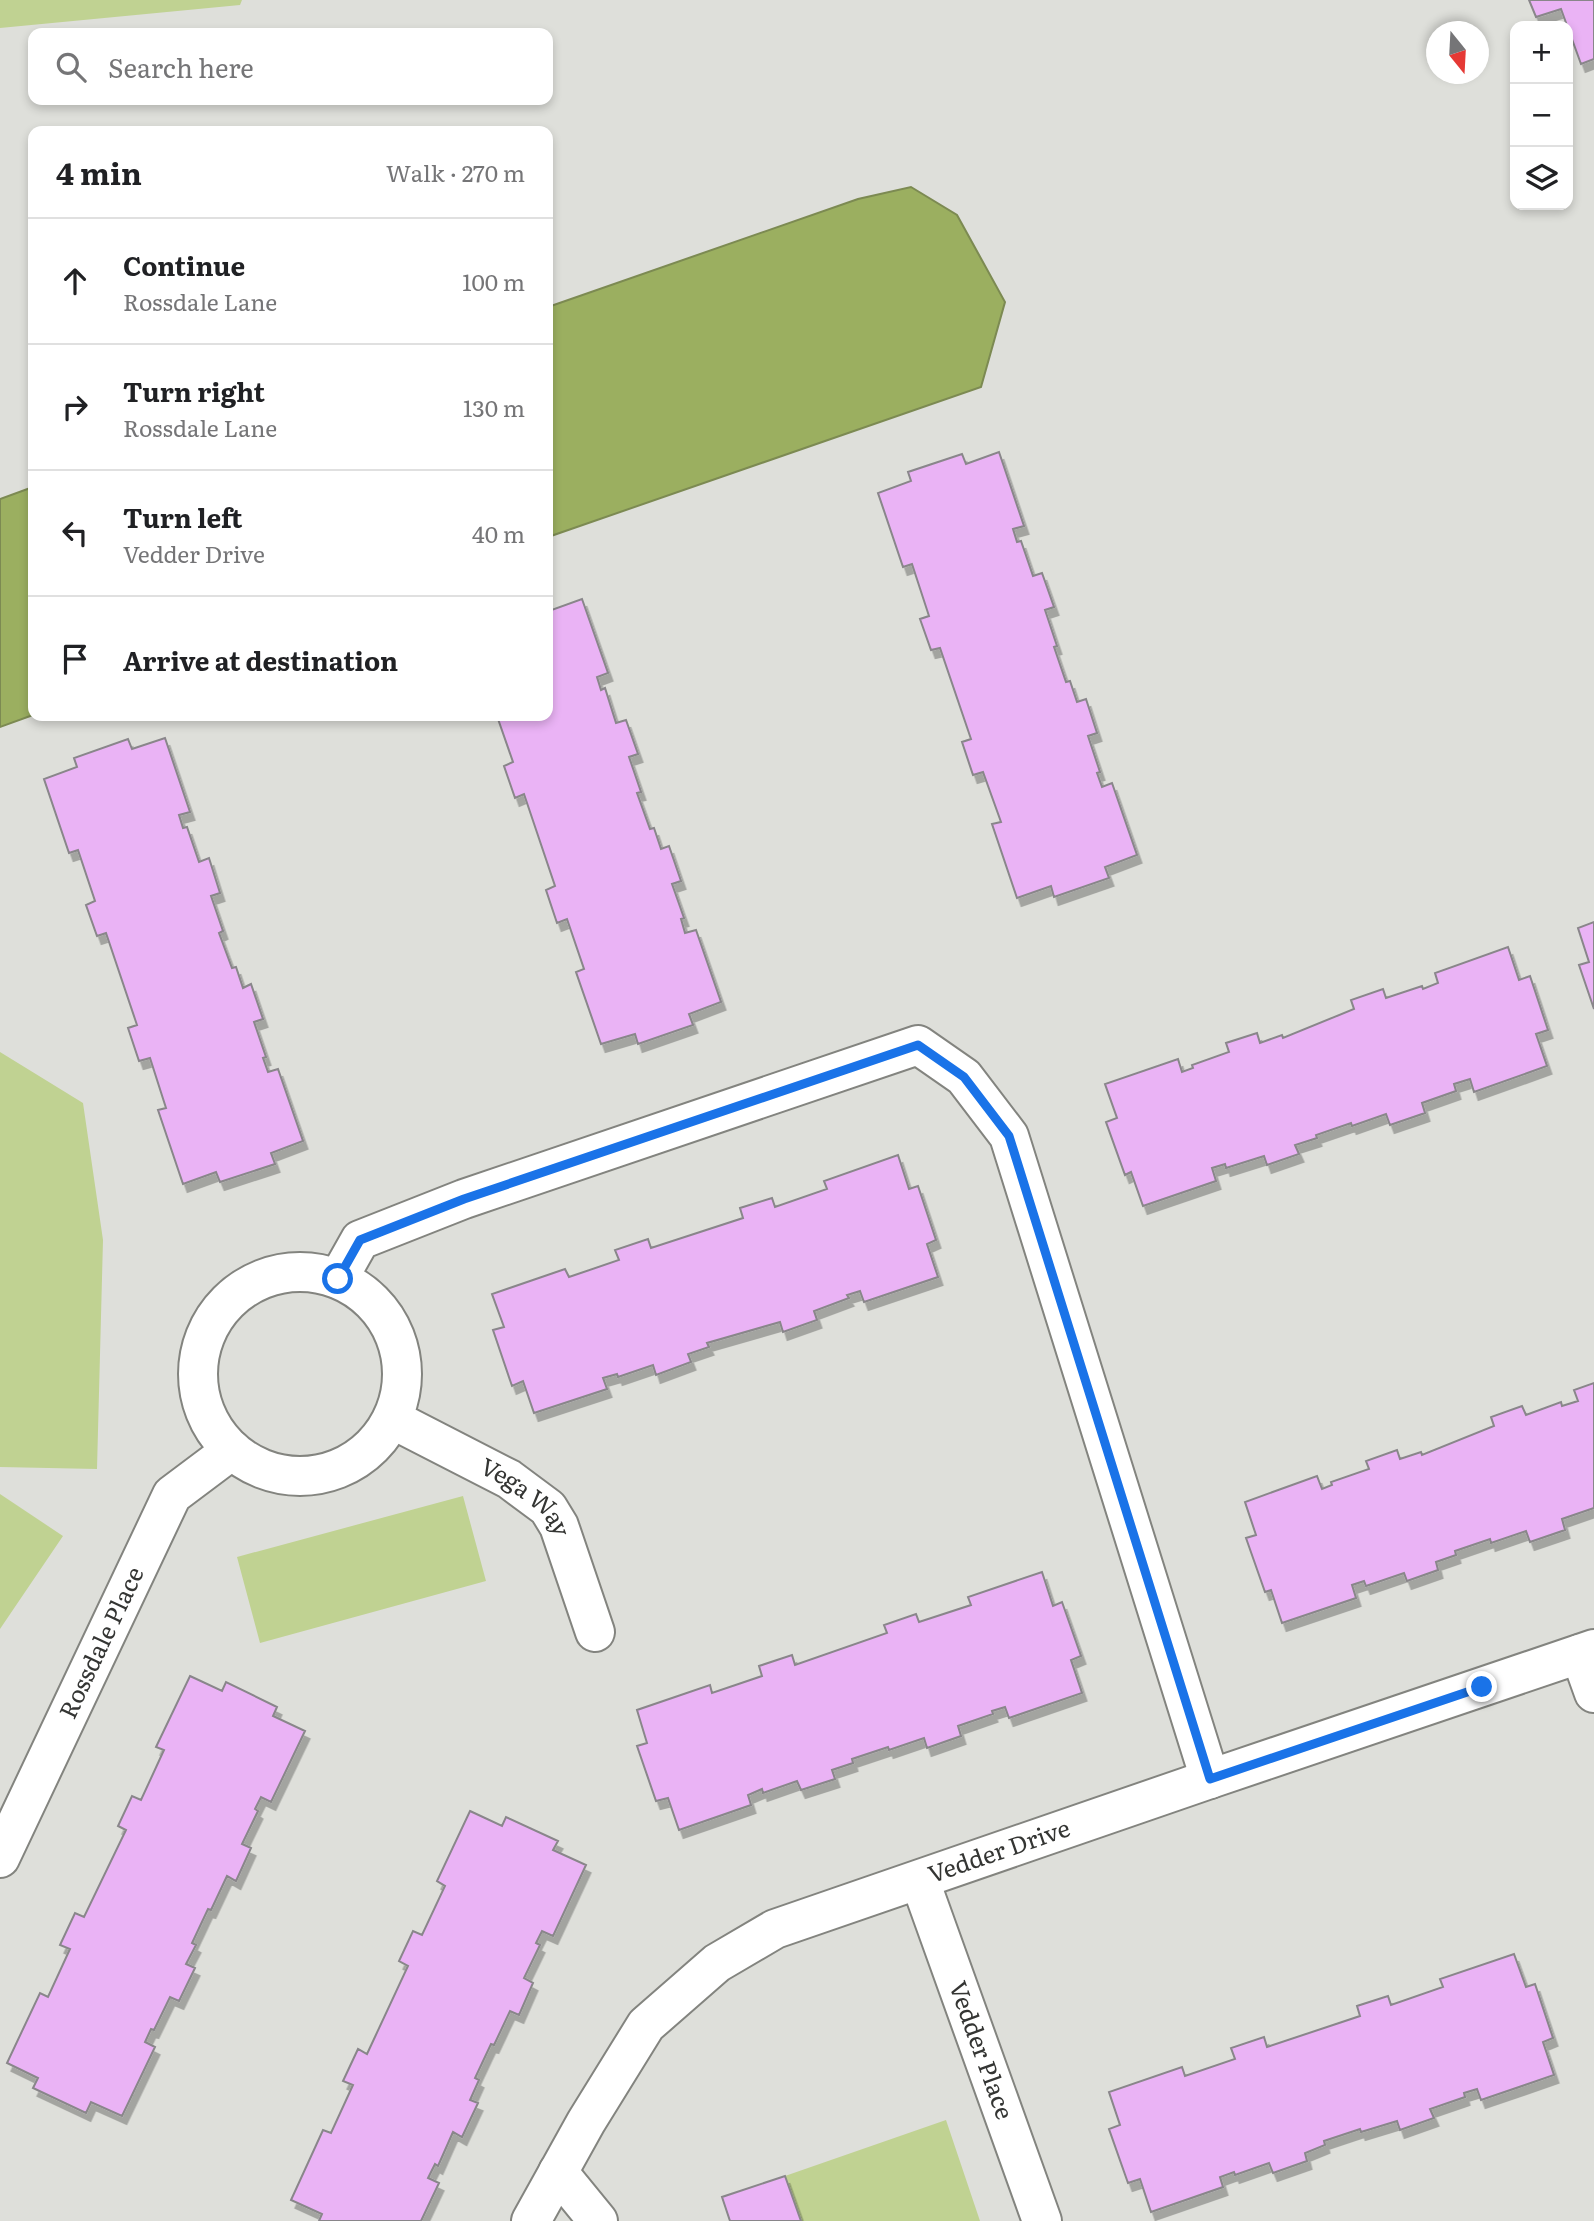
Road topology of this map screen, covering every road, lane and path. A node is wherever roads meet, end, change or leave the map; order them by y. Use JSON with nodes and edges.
{"nodes":[{"id":1,"x":338,"y":1279,"type":"junction"},
{"id":2,"x":392,"y":1419,"type":"junction"},
{"id":3,"x":232,"y":1450,"type":"junction"},
{"id":4,"x":595,"y":1632,"type":"dead end"},
{"id":5,"x":1587,"y":1651,"type":"edge"},
{"id":6,"x":1594,"y":1693,"type":"edge"},
{"id":7,"x":1210,"y":1779,"type":"junction"},
{"id":8,"x":0,"y":1858,"type":"edge"},
{"id":9,"x":920,"y":1881,"type":"junction"},
{"id":10,"x":558,"y":2172,"type":"junction"},
{"id":11,"x":531,"y":2221,"type":"edge"},
{"id":12,"x":598,"y":2221,"type":"edge"},
{"id":13,"x":1042,"y":2221,"type":"edge"}],
"edges":[{"from":1,"to":2,"type":"street"},
{"from":1,"to":3,"type":"street"},
{"from":1,"to":7,"type":"street"},
{"from":2,"to":3,"type":"street"},
{"from":2,"to":4,"type":"street","name":"Vega Way"},
{"from":3,"to":8,"type":"street","name":"Rossdale Place"},
{"from":5,"to":6,"type":"street"},
{"from":5,"to":7,"type":"street","name":"Vedder Drive"},
{"from":7,"to":9,"type":"street","name":"Vedder Drive"},
{"from":9,"to":10,"type":"street","name":"Vedder Drive"},
{"from":9,"to":13,"type":"street","name":"Vedder Place"},
{"from":10,"to":11,"type":"street","name":"Vedder Drive"},
{"from":10,"to":12,"type":"street"}]}
